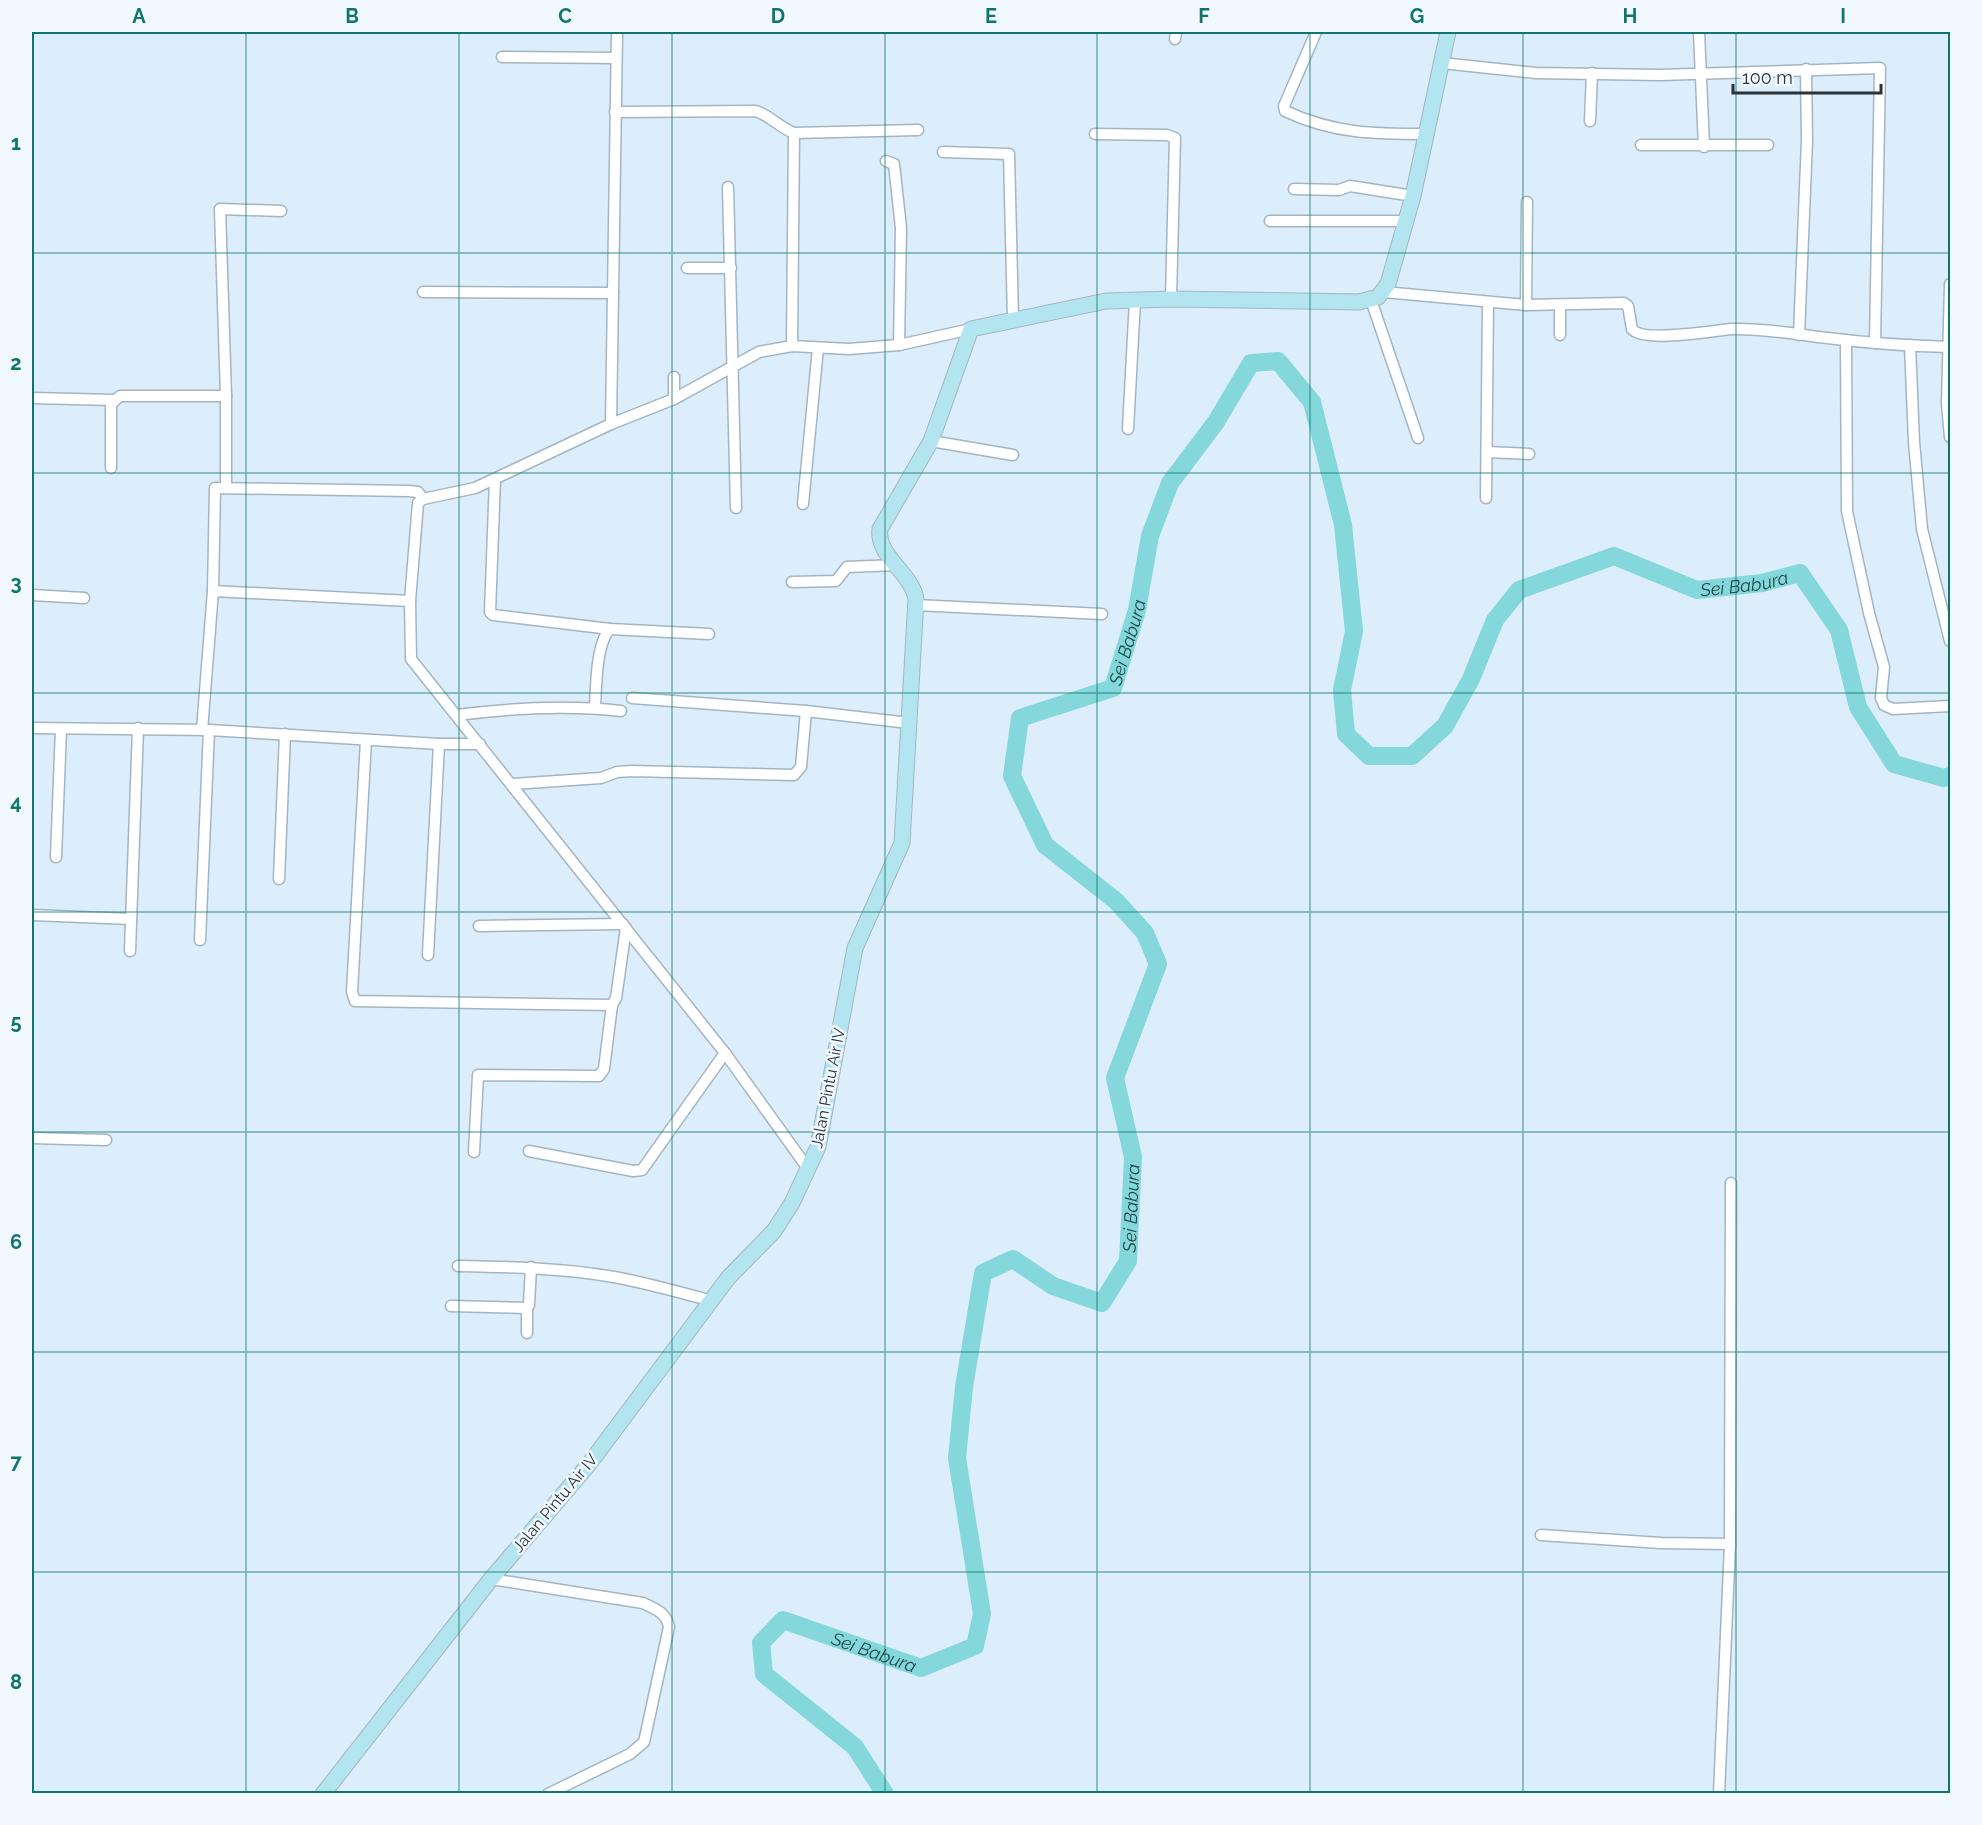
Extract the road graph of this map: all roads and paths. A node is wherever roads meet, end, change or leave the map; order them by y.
1 (617, 32) edge
2 (1316, 32) edge
3 (1448, 32) edge
4 (1699, 32) edge
5 (502, 57) dead end
6 (616, 58) junction
7 (1442, 63) junction
8 (1806, 69) junction
9 (1592, 73) junction
10 (1699, 74) junction
11 (615, 112) junction
12 (1590, 121) dead end
13 (918, 130) dead end
14 (794, 133) junction
15 (1095, 134) dead end
16 (1428, 134) junction
17 (1641, 145) dead end
18 (1768, 145) dead end
19 (1704, 147) junction
20 (944, 152) dead end
21 (886, 161) dead end
22 (728, 187) dead end
23 (1294, 189) dead end
24 (1413, 196) junction
25 (1527, 202) dead end
26 (281, 211) dead end
27 (1270, 221) dead end
28 (1406, 221) junction
29 (687, 268) dead end
30 (731, 268) junction
31 (1950, 284) edge
32 (423, 292) dead end
33 (613, 293) junction
34 (1378, 296) junction
35 (1171, 298) junction
36 (1135, 300) junction
37 (1488, 303) junction
38 (1526, 305) junction
39 (1560, 306) junction
40 (1013, 319) junction
41 (971, 329) junction
42 (1560, 335) dead end
43 (1799, 335) junction
44 (1846, 340) junction
45 (1875, 343) junction
46 (899, 345) junction
47 (1910, 345) junction
48 (792, 346) junction
49 (1949, 347) edge
50 (818, 348) junction
51 (734, 368) junction
52 (674, 377) dead end
53 (226, 396) junction
54 (32, 398) edge
55 (674, 399) junction
56 (115, 400) junction
57 (611, 424) junction
58 (1128, 429) dead end
59 (1950, 437) edge
60 (1418, 438) dead end
61 (931, 441) junction
62 (1487, 452) junction
63 (1528, 454) dead end
64 (1013, 455) dead end
65 (111, 468) dead end
66 (495, 479) junction
67 (226, 488) junction
68 (1486, 498) dead end
69 (423, 499) junction
70 (803, 504) dead end
71 (736, 508) dead end
72 (897, 565) junction
73 (792, 582) dead end
74 (213, 591) junction
75 (32, 595) edge
76 (84, 598) dead end
77 (410, 601) junction
78 (916, 605) junction
79 (1102, 614) dead end
80 (610, 629) junction
81 (709, 634) dead end
82 (1950, 640) edge
83 (632, 698) dead end
84 (1950, 706) edge
85 (595, 708) junction
86 (621, 711) dead end
87 (806, 711) junction
88 (457, 715) junction
89 (909, 723) junction
90 (32, 728) edge
91 (138, 728) junction
92 (61, 729) junction
93 (205, 730) junction
94 (285, 734) junction
95 (366, 740) junction
96 (440, 744) junction
97 (480, 744) junction
98 (513, 784) junction
99 (56, 857) dead end
100 (279, 879) dead end
101 (32, 915) edge
102 (131, 919) junction
103 (479, 926) dead end
104 (625, 926) junction
105 (200, 940) dead end
106 (130, 951) dead end
107 (428, 955) dead end
108 (612, 1005) junction
109 (725, 1053) junction
110 (32, 1138) edge
111 (106, 1140) dead end
112 (529, 1151) dead end
113 (474, 1152) dead end
114 (809, 1170) junction
115 (1731, 1183) dead end
116 (458, 1266) dead end
117 (531, 1267) junction
118 (712, 1301) junction
119 (451, 1306) dead end
120 (527, 1308) junction
121 (527, 1333) dead end
122 (1541, 1536) dead end
123 (1730, 1544) junction
124 (491, 1579) junction
125 (323, 1794) edge
126 (548, 1794) edge
127 (1719, 1794) edge

1 - 6 street
2 - 16 street
3 - 7 main road
4 - 10 street
5 - 6 street
6 - 11 street
7 - 9 street
7 - 16 main road
8 - 10 street
8 - 43 street
8 - 45 street
9 - 10 street
9 - 12 street
10 - 19 street
11 - 14 street
11 - 33 street
13 - 14 street
14 - 48 street
15 - 35 street
16 - 24 main road
17 - 19 street
18 - 19 street
20 - 40 street
21 - 46 street
22 - 30 street
23 - 24 street
24 - 28 main road
25 - 38 street
26 - 53 street
27 - 28 street
28 - 34 main road
29 - 30 street
30 - 51 street
31 - 49 street
32 - 33 street
33 - 57 street
34 - 35 main road
34 - 37 street
34 - 60 street
35 - 36 main road
36 - 40 main road
36 - 58 street
37 - 38 street
37 - 62 street
38 - 39 street
39 - 42 street
39 - 43 street
40 - 41 main road
41 - 46 street
41 - 61 main road, Jalan Pintu Air IV
43 - 44 street
44 - 45 street
44 - 84 street
45 - 47 street
46 - 50 street
47 - 49 street
47 - 82 street
48 - 50 street
48 - 51 street
49 - 59 street
50 - 70 street
51 - 55 street
51 - 71 street
52 - 55 street
53 - 56 street
53 - 67 street
54 - 56 street
55 - 57 street
56 - 65 street
57 - 66 street
61 - 64 street
61 - 72 main road, Jalan Pintu Air IV
62 - 63 street
62 - 68 street
66 - 69 street
66 - 80 street
67 - 69 street
67 - 74 street
69 - 77 street
72 - 73 street
72 - 78 main road, Jalan Pintu Air IV
74 - 77 street
74 - 93 street
75 - 76 street
77 - 88 street
78 - 79 street
78 - 89 main road, Jalan Pintu Air IV
80 - 81 street
80 - 85 street
83 - 87 street
85 - 86 street
85 - 88 street
87 - 89 street
87 - 98 street
88 - 97 street
89 - 114 main road, Jalan Pintu Air IV
90 - 92 street
91 - 92 street
91 - 93 street
91 - 102 street
92 - 99 street
93 - 94 street
93 - 105 street
94 - 95 street
94 - 100 street
95 - 96 street
95 - 108 street
96 - 97 street
96 - 107 street
97 - 98 street
98 - 104 street
101 - 102 street
102 - 106 street
103 - 104 street
104 - 108 street
104 - 109 street
108 - 113 street
109 - 112 street
109 - 114 street
110 - 111 street
114 - 118 main road, Jalan Pintu Air IV
115 - 123 street
116 - 117 street
117 - 118 street
117 - 120 street
118 - 124 main road, Jalan Pintu Air IV
119 - 120 street
120 - 121 street
122 - 123 street
123 - 127 street
124 - 125 main road, Jalan Pintu Air IV
124 - 126 street

